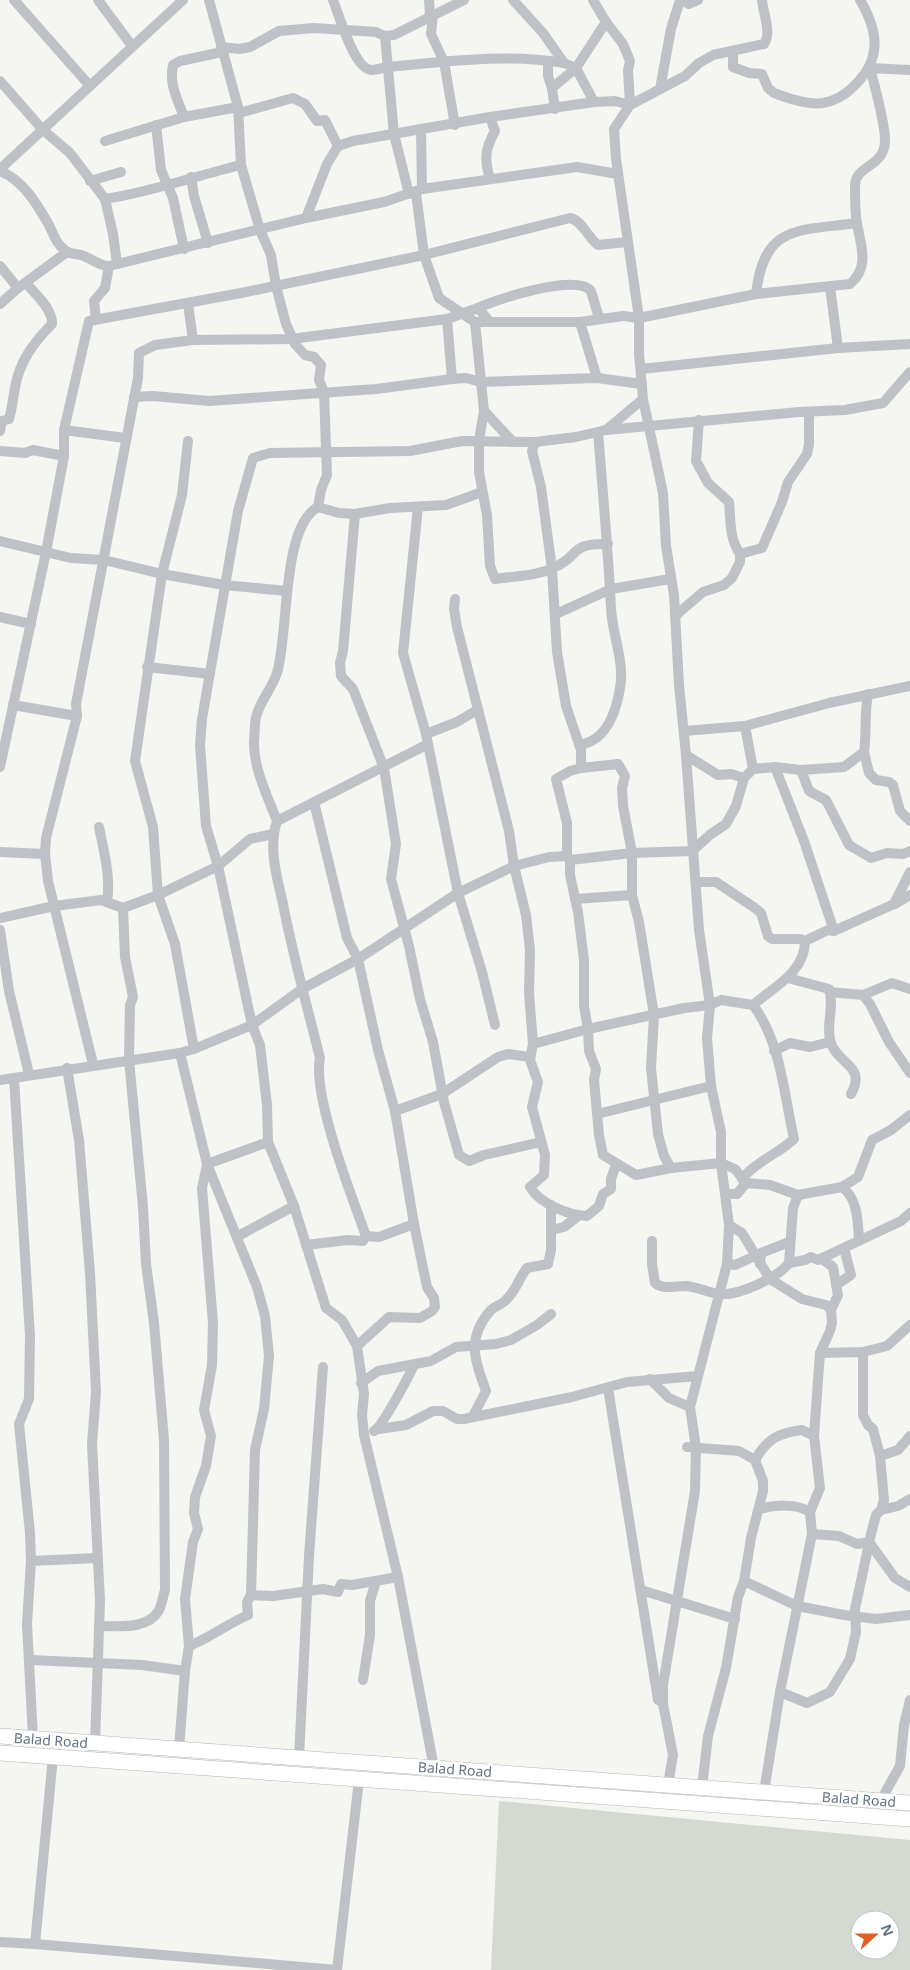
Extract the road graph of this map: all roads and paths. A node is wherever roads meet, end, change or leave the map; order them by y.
1 (14, 0) edge
2 (98, 0) edge
3 (209, 0) edge
4 (333, 0) edge
5 (429, 0) edge
6 (464, 0) edge
7 (513, 0) edge
8 (592, 0) edge
9 (680, 0) edge
10 (698, 0) edge
11 (762, 0) edge
12 (860, 0) edge
13 (177, 2) edge
14 (432, 15) junction
15 (606, 22) junction
16 (346, 30) junction
17 (385, 36) junction
18 (132, 46) junction
19 (221, 50) junction
20 (732, 51) junction
21 (548, 61) junction
22 (444, 62) junction
23 (564, 63) junction
24 (387, 67) junction
25 (576, 68) junction
26 (870, 68) junction
27 (910, 70) edge
28 (0, 81) edge
29 (90, 86) junction
30 (552, 88) junction
31 (660, 89) junction
32 (594, 102) junction
33 (630, 105) junction
34 (555, 109) junction
35 (239, 110) junction
36 (184, 117) junction
37 (490, 117) junction
38 (156, 125) junction
39 (456, 125) junction
40 (42, 129) junction
41 (421, 129) junction
42 (394, 134) junction
43 (105, 141) dead end
44 (338, 146) junction
45 (241, 165) junction
46 (0, 170) edge
47 (121, 172) dead end
48 (618, 174) junction
49 (191, 177) junction
50 (490, 179) junction
51 (90, 181) junction
52 (167, 184) junction
53 (416, 192) junction
54 (105, 199) junction
55 (306, 218) junction
56 (857, 223) junction
57 (260, 230) junction
58 (627, 242) junction
59 (208, 243) junction
60 (184, 249) junction
61 (67, 252) junction
62 (424, 255) junction
63 (113, 265) junction
64 (0, 266) edge
65 (22, 285) junction
66 (276, 286) junction
67 (830, 287) junction
68 (756, 294) junction
69 (0, 304) edge
70 (188, 304) junction
71 (478, 308) junction
72 (463, 314) junction
73 (599, 318) junction
74 (639, 318) junction
75 (96, 319) junction
76 (447, 319) junction
77 (475, 322) junction
78 (490, 322) junction
79 (580, 322) junction
80 (291, 339) junction
81 (193, 340) junction
82 (910, 344) edge
83 (838, 348) junction
84 (641, 369) junction
85 (910, 372) edge
86 (597, 378) junction
87 (452, 379) junction
88 (481, 382) junction
89 (642, 384) junction
90 (324, 392) junction
91 (134, 397) junction
92 (643, 399) junction
93 (484, 411) junction
94 (809, 412) junction
95 (699, 420) junction
96 (650, 426) junction
97 (64, 430) junction
98 (0, 431) edge
99 (602, 431) junction
100 (125, 438) junction
101 (479, 440) junction
102 (188, 441) dead end
103 (513, 442) junction
104 (535, 442) junction
105 (0, 451) edge
106 (326, 452) junction
107 (64, 456) junction
108 (482, 492) junction
109 (318, 506) junction
110 (418, 507) junction
111 (355, 514) junction
112 (0, 541) edge
113 (608, 544) junction
114 (46, 552) junction
115 (740, 554) junction
116 (104, 560) junction
117 (552, 569) junction
118 (162, 574) junction
119 (670, 579) junction
120 (224, 585) junction
121 (611, 589) junction
122 (287, 591) junction
123 (455, 599) dead end
124 (556, 614) junction
125 (675, 616) junction
126 (0, 617) edge
127 (31, 624) junction
128 (147, 667) junction
129 (210, 674) junction
130 (910, 686) edge
131 (868, 694) junction
132 (13, 706) junction
133 (477, 710) junction
134 (77, 716) junction
135 (745, 726) junction
136 (684, 731) junction
137 (427, 739) junction
138 (579, 745) junction
139 (864, 752) junction
140 (686, 755) junction
141 (775, 767) junction
142 (0, 768) edge
143 (384, 768) junction
144 (581, 768) junction
145 (753, 769) junction
146 (801, 770) junction
147 (744, 778) junction
148 (314, 802) junction
149 (277, 821) junction
150 (910, 821) edge
151 (99, 827) dead end
152 (273, 834) junction
153 (692, 851) junction
154 (910, 851) edge
155 (0, 852) edge
156 (632, 853) junction
157 (45, 854) junction
158 (568, 858) junction
159 (218, 866) junction
160 (514, 866) junction
161 (910, 872) edge
162 (696, 882) junction
163 (458, 893) junction
164 (158, 895) junction
165 (910, 895) edge
166 (632, 896) junction
167 (575, 899) junction
168 (107, 902) junction
169 (894, 904) junction
170 (54, 906) junction
171 (122, 908) junction
172 (0, 918) edge
173 (403, 927) junction
174 (0, 930) edge
175 (834, 932) junction
176 (805, 941) junction
177 (358, 959) junction
178 (788, 978) junction
179 (302, 989) junction
180 (910, 989) edge
181 (830, 992) junction
182 (863, 995) junction
183 (710, 1005) junction
184 (752, 1005) junction
185 (654, 1015) junction
186 (252, 1025) junction
187 (495, 1025) dead end
188 (588, 1030) junction
189 (830, 1042) junction
190 (533, 1044) junction
191 (194, 1049) junction
192 (774, 1051) junction
193 (180, 1053) junction
194 (530, 1056) junction
195 (128, 1060) junction
196 (93, 1064) junction
197 (67, 1068) junction
198 (910, 1073) edge
199 (29, 1074) junction
200 (14, 1078) junction
201 (0, 1080) edge
202 (711, 1086) junction
203 (442, 1094) junction
204 (851, 1094) dead end
205 (654, 1098) junction
206 (395, 1111) junction
207 (597, 1114) junction
208 (910, 1115) edge
209 (268, 1142) junction
210 (541, 1142) junction
211 (721, 1162) junction
212 (207, 1164) junction
213 (616, 1165) junction
214 (671, 1168) junction
215 (744, 1181) junction
216 (842, 1188) junction
217 (725, 1194) junction
218 (798, 1196) junction
219 (551, 1205) junction
220 (294, 1206) junction
221 (910, 1213) edge
222 (578, 1216) junction
223 (414, 1224) junction
224 (729, 1225) junction
225 (551, 1230) junction
226 (238, 1236) junction
227 (366, 1236) junction
228 (652, 1241) dead end
229 (859, 1241) junction
230 (789, 1242) junction
231 (306, 1245) junction
232 (844, 1248) junction
233 (822, 1259) junction
234 (757, 1260) junction
235 (789, 1263) junction
236 (727, 1264) junction
237 (770, 1280) junction
238 (836, 1286) junction
239 (719, 1294) junction
240 (831, 1310) junction
241 (551, 1314) dead end
242 (910, 1325) edge
243 (356, 1346) junction
244 (474, 1346) junction
245 (863, 1352) junction
246 (820, 1353) junction
247 (414, 1364) junction
248 (323, 1367) dead end
249 (698, 1376) junction
250 (650, 1379) junction
251 (361, 1382) junction
252 (608, 1388) junction
253 (690, 1407) junction
254 (473, 1416) junction
255 (378, 1429) junction
256 (364, 1435) junction
257 (814, 1436) junction
258 (910, 1436) edge
259 (692, 1448) junction
260 (880, 1456) junction
261 (755, 1460) junction
262 (910, 1499) edge
263 (759, 1509) junction
264 (881, 1510) junction
265 (810, 1512) junction
266 (812, 1534) junction
267 (869, 1542) junction
268 (97, 1558) junction
269 (31, 1561) junction
270 (398, 1576) junction
271 (376, 1581) junction
272 (744, 1581) junction
273 (910, 1587) edge
274 (308, 1590) junction
275 (641, 1590) junction
276 (251, 1595) junction
277 (676, 1599) junction
278 (797, 1606) junction
279 (910, 1615) edge
280 (855, 1617) junction
281 (735, 1619) junction
282 (100, 1626) junction
283 (189, 1646) junction
284 (30, 1660) junction
285 (99, 1664) junction
286 (185, 1672) junction
287 (363, 1680) dead end
288 (780, 1692) junction
289 (910, 1700) edge
290 (666, 1725) junction
291 (0, 1736) edge
292 (33, 1738) junction
293 (96, 1743) junction
294 (179, 1749) junction
295 (0, 1753) edge
296 (53, 1757) junction
297 (299, 1758) junction
298 (434, 1768) junction
299 (358, 1780) junction
300 (668, 1785) junction
301 (702, 1787) junction
302 (764, 1792) junction
303 (881, 1800) junction
304 (910, 1802) edge
305 (910, 1819) edge
306 (0, 1942) edge
307 (35, 1944) junction
308 (338, 1970) edge

1 - 29 street
2 - 18 street
3 - 19 street
4 - 16 street
5 - 14 street
6 - 14 street
7 - 23 street
8 - 15 street
9 - 10 street
9 - 31 street
11 - 20 street
12 - 26 street
13 - 18 street
14 - 17 street
14 - 22 street
15 - 25 street
15 - 33 street
16 - 17 street
16 - 19 street
16 - 24 street
17 - 24 street
18 - 29 street
19 - 35 street
19 - 36 street
20 - 26 street
20 - 31 street
21 - 22 street
21 - 23 street
21 - 30 street
22 - 24 street
22 - 39 street
23 - 25 street
24 - 42 street
25 - 30 street
25 - 32 street
26 - 27 street
26 - 56 street
28 - 40 street
29 - 40 street
30 - 34 street
31 - 33 street
32 - 33 street
32 - 34 street
33 - 48 street
34 - 37 street
35 - 36 street
35 - 44 street
35 - 45 street
36 - 38 street
37 - 39 street
37 - 50 street
38 - 43 street
38 - 52 street
39 - 41 street
40 - 46 street
40 - 51 street
41 - 42 street
41 - 53 street
42 - 44 street
42 - 53 street
44 - 55 street
45 - 49 street
45 - 57 street
46 - 61 street
47 - 51 street
48 - 50 street
48 - 58 street
49 - 52 street
49 - 59 street
50 - 53 street
51 - 54 street
52 - 54 street
52 - 60 street
53 - 55 street
53 - 62 street
54 - 63 street
55 - 57 street
56 - 67 street
56 - 68 street
57 - 59 street
57 - 66 street
58 - 62 street
58 - 74 street
59 - 60 street
60 - 63 street
61 - 63 street
61 - 65 street
62 - 66 street
62 - 72 street
63 - 75 street
64 - 65 street
65 - 69 street
65 - 98 street
66 - 70 street
66 - 80 street
67 - 68 street
67 - 83 street
68 - 74 street
70 - 75 street
70 - 81 street
71 - 72 street
71 - 73 street
71 - 78 street
72 - 76 street
72 - 77 street
73 - 74 street
73 - 79 street
74 - 84 street
75 - 97 street
76 - 80 street
76 - 87 street
77 - 78 street
77 - 88 street
78 - 79 street
79 - 86 street
80 - 81 street
80 - 90 street
81 - 91 street
82 - 83 street
83 - 84 street
84 - 89 street
85 - 94 street
86 - 88 street
86 - 89 street
87 - 88 street
87 - 90 street
88 - 93 street
89 - 92 street
90 - 91 street
90 - 106 street
91 - 100 street
92 - 96 street
92 - 99 street
93 - 101 street
93 - 103 street
94 - 95 street
94 - 115 street
95 - 96 street
95 - 115 street
96 - 99 street
96 - 119 street
97 - 100 street
97 - 107 street
99 - 104 street
99 - 113 street
100 - 116 street
101 - 103 street
101 - 106 street
101 - 108 street
102 - 118 street
103 - 104 street
104 - 117 street
105 - 107 street
106 - 109 street
106 - 120 street
107 - 114 street
108 - 110 street
108 - 117 street
109 - 111 street
109 - 122 street
110 - 111 street
110 - 137 street
111 - 143 street
112 - 114 street
113 - 117 street
113 - 121 street
114 - 116 street
114 - 127 street
115 - 125 street
116 - 118 street
116 - 134 street
117 - 124 street
118 - 120 street
118 - 128 street
119 - 121 street
119 - 125 street
120 - 122 street
120 - 129 street
121 - 124 street
121 - 138 street
122 - 149 street
123 - 133 street
124 - 138 street
125 - 136 street
126 - 127 street
127 - 132 street
128 - 129 street
128 - 164 street
129 - 159 street
130 - 131 street
131 - 135 street
131 - 139 street
132 - 134 street
132 - 142 street
133 - 137 street
133 - 160 street
134 - 157 street
135 - 136 street
135 - 145 street
136 - 140 street
137 - 143 street
137 - 163 street
138 - 144 street
139 - 146 street
139 - 150 street
140 - 147 street
140 - 153 street
141 - 145 street
141 - 146 street
141 - 175 street
143 - 148 street
143 - 173 street
144 - 156 street
144 - 158 street
145 - 147 street
146 - 154 street
147 - 153 street
148 - 149 street
148 - 177 street
149 - 152 street
151 - 168 street
152 - 159 street
152 - 179 street
153 - 156 street
153 - 162 street
155 - 157 street
156 - 158 street
156 - 166 street
157 - 170 street
158 - 160 street
158 - 167 street
159 - 164 street
159 - 186 street
160 - 163 street
160 - 190 street
161 - 169 street
162 - 176 street
162 - 183 street
163 - 173 street
163 - 187 street
164 - 171 street
164 - 191 street
165 - 169 street
166 - 167 street
166 - 185 street
167 - 188 street
168 - 170 street
168 - 171 street
169 - 175 street
170 - 172 street
170 - 196 street
171 - 195 street
173 - 177 street
173 - 203 street
174 - 199 street
175 - 176 street
176 - 178 street
177 - 179 street
177 - 206 street
178 - 181 street
178 - 184 street
179 - 186 street
179 - 227 street
180 - 182 street
181 - 182 street
181 - 189 street
182 - 198 street
183 - 184 street
183 - 185 street
183 - 202 street
184 - 192 street
185 - 188 street
185 - 205 street
186 - 191 street
186 - 209 street
188 - 190 street
188 - 207 street
189 - 192 street
189 - 204 street
190 - 194 street
191 - 193 street
192 - 215 street
193 - 195 street
193 - 212 street
194 - 203 street
194 - 210 street
195 - 196 street
195 - 282 street
196 - 197 street
197 - 199 street
197 - 268 street
199 - 200 street
200 - 201 street
200 - 269 street
202 - 205 street
202 - 211 street
203 - 206 street
203 - 210 street
205 - 207 street
205 - 214 street
206 - 223 street
207 - 213 street
208 - 216 street
209 - 212 street
209 - 220 street
210 - 219 street
211 - 214 street
211 - 215 street
211 - 217 street
212 - 226 street
212 - 283 street
213 - 214 street
213 - 222 street
215 - 217 street
215 - 218 street
216 - 218 street
216 - 229 street
217 - 224 street
218 - 230 street
219 - 222 street
219 - 225 street
220 - 226 street
220 - 231 street
221 - 229 street
222 - 225 street
223 - 227 street
223 - 243 street
224 - 234 street
224 - 236 street
225 - 244 street
226 - 276 street
227 - 231 street
228 - 239 street
229 - 232 street
230 - 234 street
230 - 235 street
231 - 243 street
232 - 233 street
232 - 238 street
233 - 235 street
233 - 238 street
234 - 236 street
234 - 237 street
235 - 237 street
236 - 239 street
237 - 239 street
237 - 240 street
238 - 240 street
239 - 249 street
240 - 246 street
241 - 244 street
242 - 245 street
243 - 251 street
244 - 247 street
244 - 254 street
245 - 246 street
245 - 260 street
246 - 257 street
247 - 251 street
247 - 255 street
248 - 274 street
249 - 250 street
249 - 253 street
250 - 252 street
250 - 253 street
251 - 256 street
252 - 254 street
252 - 275 street
253 - 259 street
254 - 255 street
255 - 256 street
256 - 270 street
257 - 261 street
257 - 265 street
258 - 260 street
259 - 261 street
259 - 277 street
260 - 264 street
261 - 263 street
262 - 264 street
263 - 265 street
263 - 272 street
264 - 267 street
265 - 266 street
266 - 267 street
266 - 278 street
267 - 273 street
267 - 280 street
268 - 269 street
268 - 282 street
269 - 284 street
270 - 271 street
270 - 298 street
271 - 274 street
271 - 287 street
272 - 278 street
272 - 281 street
274 - 276 street
274 - 297 street
275 - 277 street
275 - 290 street
276 - 283 street
277 - 281 street
277 - 290 street
278 - 280 street
278 - 288 street
279 - 280 street
280 - 288 street
281 - 301 street
282 - 285 street
283 - 286 street
284 - 285 street
284 - 292 street
285 - 286 street
285 - 293 street
286 - 294 street
288 - 302 street
289 - 303 street
290 - 300 street
291 - 292 highway, Balad Road
292 - 293 highway, Balad Road
293 - 294 highway, Balad Road
294 - 297 highway, Balad Road
295 - 296 highway, Balad Road
296 - 299 highway, Balad Road
296 - 307 street
297 - 298 highway, Balad Road
298 - 300 highway, Balad Road
299 - 305 highway, Balad Road
299 - 308 street
300 - 301 highway, Balad Road
301 - 302 highway, Balad Road
302 - 303 highway, Balad Road
303 - 304 highway, Balad Road
306 - 307 street
307 - 308 street

